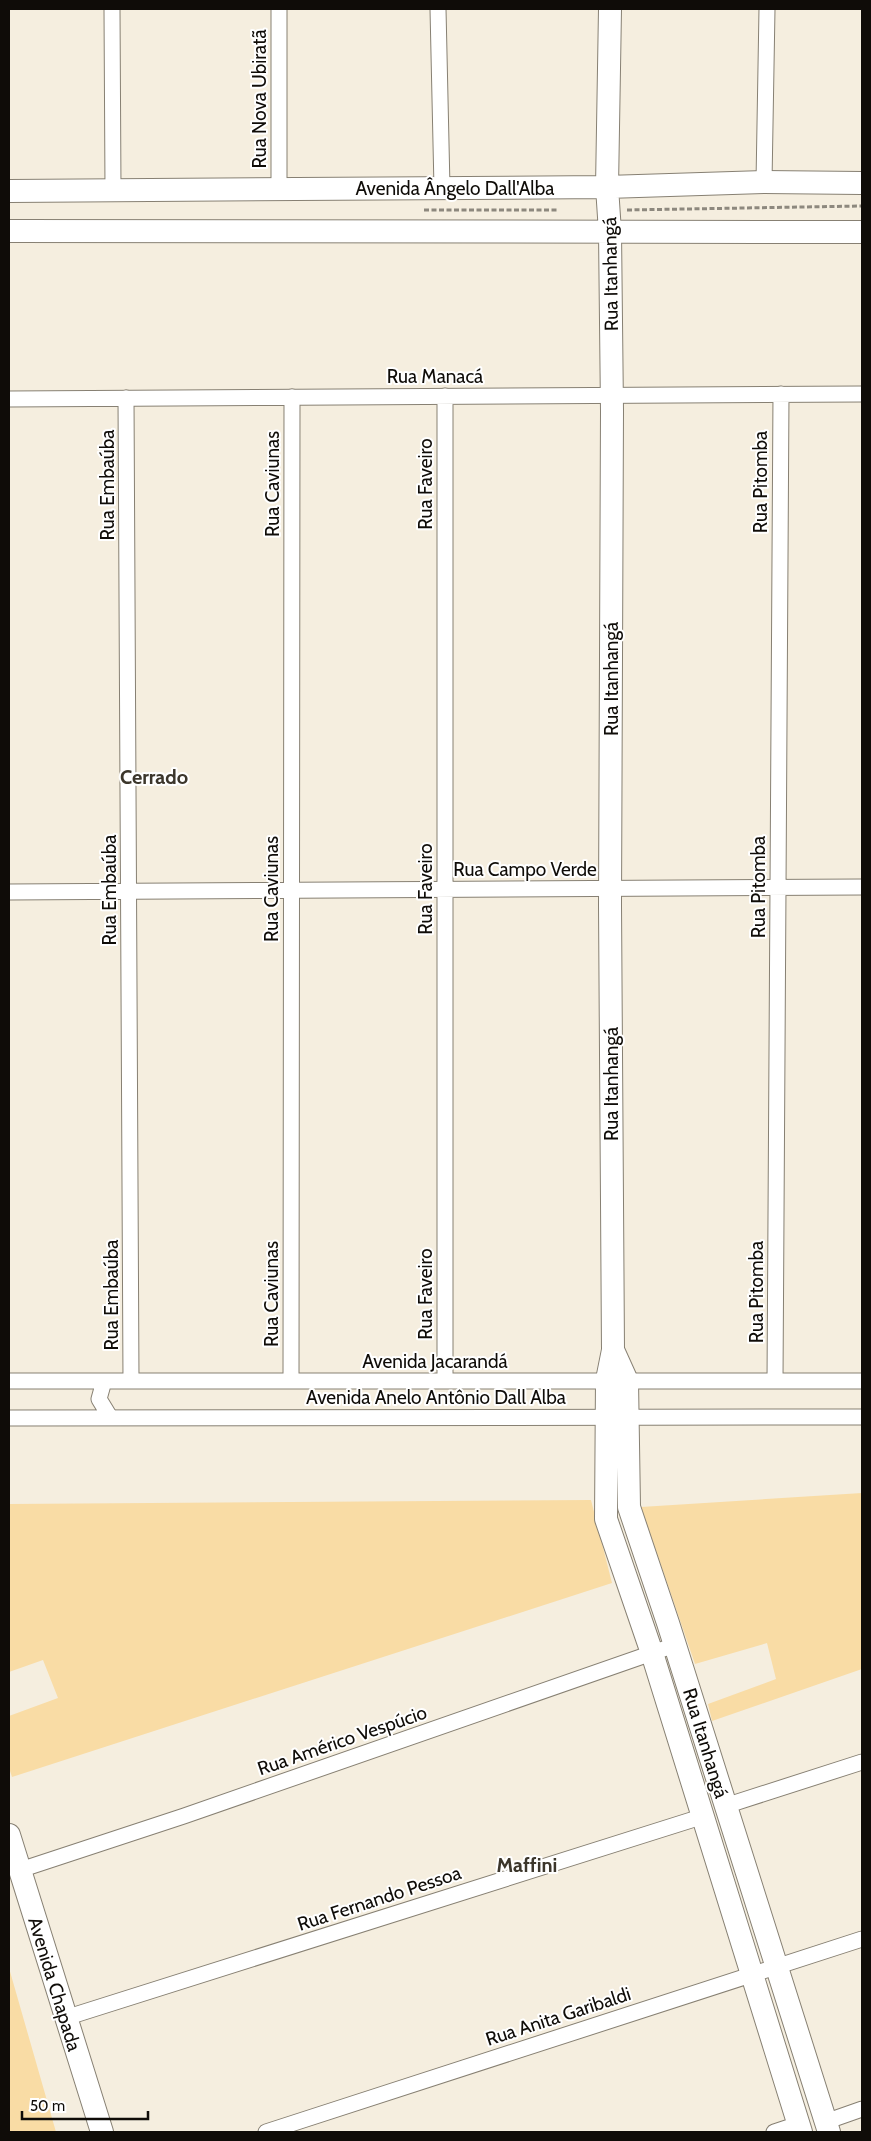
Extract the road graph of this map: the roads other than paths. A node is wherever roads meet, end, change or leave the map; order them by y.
1 (112, 9) edge
2 (278, 9) edge
3 (438, 9) edge
4 (610, 9) edge
5 (767, 9) edge
6 (764, 182) junction
7 (862, 183) edge
8 (608, 187) junction
9 (442, 188) junction
10 (279, 189) junction
11 (113, 190) junction
12 (9, 191) edge
13 (9, 231) edge
14 (610, 232) junction
15 (862, 232) edge
16 (781, 394) junction
17 (862, 394) edge
18 (612, 395) junction
19 (445, 396) junction
20 (292, 397) junction
21 (9, 398) edge
22 (126, 398) junction
23 (862, 886) edge
24 (778, 887) junction
25 (610, 888) junction
26 (446, 889) junction
27 (291, 890) junction
28 (129, 891) junction
29 (9, 892) edge
30 (862, 1380) edge
31 (9, 1381) edge
32 (104, 1381) junction
33 (131, 1381) junction
34 (291, 1381) junction
35 (445, 1381) junction
36 (617, 1381) junction
37 (776, 1381) junction
38 (862, 1416) edge
39 (110, 1417) junction
40 (617, 1417) junction
41 (9, 1418) edge
42 (675, 1645) junction
43 (652, 1653) junction
44 (862, 1762) edge
45 (725, 1806) junction
46 (704, 1816) junction
47 (9, 1835) edge
48 (20, 1870) junction
49 (862, 1938) edge
50 (778, 1966) junction
51 (753, 1974) junction
52 (65, 2018) junction
53 (862, 2109) edge
54 (827, 2127) edge
55 (800, 2128) edge
56 (102, 2132) edge
57 (266, 2132) edge
58 (774, 2132) edge

1 - 11 street
2 - 10 street, Rua Nova Ubiratã
3 - 9 street
4 - 8 street, Rua Itanhangá
5 - 6 street
6 - 7 street, Avenida Ângelo Dall'Alba
6 - 8 street, Avenida Ângelo Dall'Alba
8 - 9 street, Avenida Ângelo Dall'Alba
8 - 14 street, Rua Itanhangá
9 - 10 street, Avenida Ângelo Dall'Alba
10 - 11 street, Avenida Ângelo Dall'Alba
11 - 12 street, Avenida Ângelo Dall'Alba
13 - 14 street
14 - 15 street
14 - 18 street, Rua Itanhangá
16 - 17 street, Rua Manacá
16 - 18 street, Rua Manacá
16 - 24 street, Rua Pitomba
18 - 19 street, Rua Manacá
18 - 25 street, Rua Itanhangá
19 - 20 street, Rua Manacá
19 - 26 street, Rua Faveiro
20 - 22 street, Rua Manacá
20 - 27 street, Rua Caviunas
21 - 22 street, Rua Manacá
22 - 28 street, Rua Embaúba
23 - 24 street, Rua Campo Verde
24 - 25 street, Rua Campo Verde
24 - 37 street, Rua Pitomba
25 - 26 street, Rua Campo Verde
25 - 36 street, Rua Itanhangá
26 - 27 street, Rua Campo Verde
26 - 35 street, Rua Faveiro
27 - 28 street, Rua Campo Verde
27 - 34 street, Rua Caviunas
28 - 29 street, Rua Campo Verde
28 - 33 street, Rua Embaúba
30 - 37 street, Avenida Jacarandá
31 - 32 street, Avenida Jacarandá
32 - 33 street, Avenida Jacarandá
32 - 39 street
33 - 34 street, Avenida Jacarandá
34 - 35 street, Avenida Jacarandá
35 - 36 street, Avenida Jacarandá
36 - 37 street, Avenida Jacarandá
36 - 40 street, Rua Itanhangá
38 - 40 street, Avenida Anelo Antônio Dall Alba
39 - 40 street, Avenida Anelo Antônio Dall Alba
39 - 41 street, Avenida Anelo Antônio Dall Alba
40 - 42 street, Rua Itanhangá
40 - 43 street, Rua Itanhangá
42 - 43 street, Rua Américo Vespúcio
42 - 45 street, Rua Itanhangá
43 - 46 street, Rua Itanhangá
43 - 48 street, Rua Américo Vespúcio
44 - 45 street
45 - 50 street, Rua Itanhangá
46 - 51 street, Rua Itanhangá
46 - 52 street, Rua Fernando Pessoa
47 - 48 street, Avenida Chapada
48 - 52 street, Avenida Chapada
49 - 50 street, Rua Anita Garibaldi
50 - 51 street, Rua Anita Garibaldi
50 - 54 street, Rua Itanhangá
51 - 55 street, Rua Itanhangá
51 - 57 street, Rua Anita Garibaldi
52 - 56 street, Avenida Chapada
53 - 54 street
55 - 58 street

